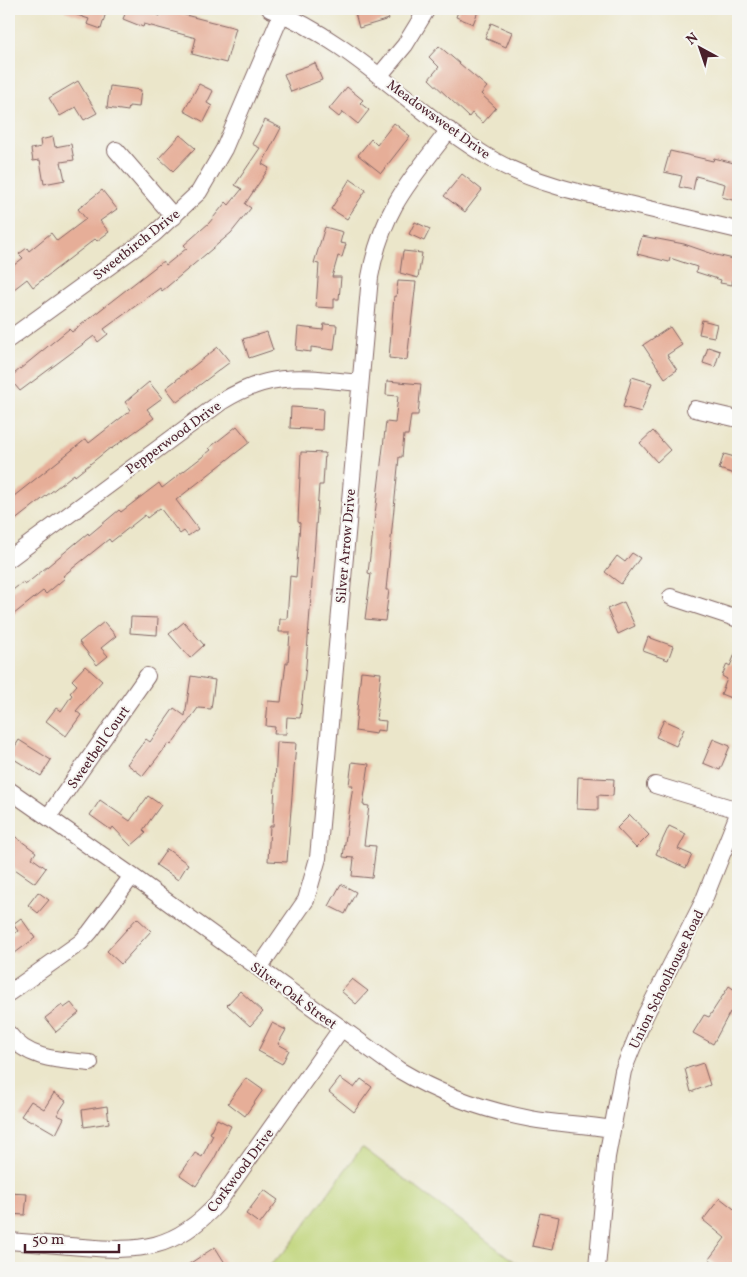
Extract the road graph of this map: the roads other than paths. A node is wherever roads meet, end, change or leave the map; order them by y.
1 (427, 9) edge
2 (276, 11) edge
3 (380, 75) junction
4 (450, 130) junction
5 (116, 150) dead end
6 (174, 217) junction
7 (738, 230) edge
8 (10, 336) edge
9 (360, 382) junction
10 (695, 409) dead end
11 (738, 419) edge
12 (9, 558) edge
13 (671, 597) dead end
14 (738, 619) edge
15 (147, 676) dead end
16 (655, 785) dead end
17 (9, 790) edge
18 (738, 812) edge
19 (48, 817) junction
20 (132, 876) junction
21 (259, 968) junction
22 (9, 993) edge
23 (341, 1028) junction
24 (9, 1034) edge
25 (90, 1063) dead end
26 (611, 1129) junction
27 (9, 1241) edge
28 (597, 1268) edge

1 - 3 street
2 - 3 street, Meadowsweet Drive
2 - 6 street, Sweetbirch Drive
3 - 4 street, Meadowsweet Drive
4 - 7 street, Meadowsweet Drive
4 - 9 street, Silver Arrow Drive
5 - 6 street
6 - 8 street, Sweetbirch Drive
9 - 12 street, Pepperwood Drive
9 - 21 street, Silver Arrow Drive
10 - 11 street
13 - 14 street
15 - 19 street, Sweetbell Court
16 - 18 street
17 - 19 street, Silver Oak Street
18 - 26 street, Union Schoolhouse Road
19 - 20 street, Silver Oak Street
20 - 21 street, Silver Oak Street
20 - 22 street
21 - 23 street, Silver Oak Street
23 - 26 street, Silver Oak Street
23 - 27 street, Corkwood Drive
24 - 25 street
26 - 28 street, Union Schoolhouse Road

